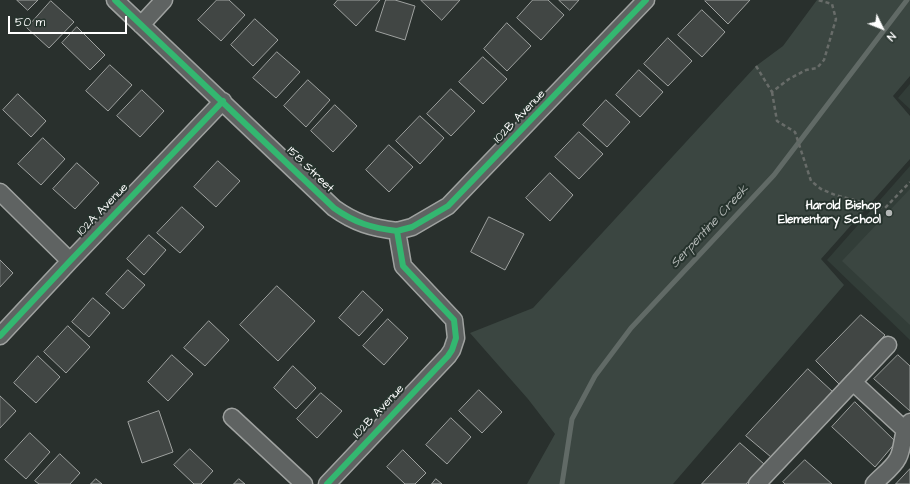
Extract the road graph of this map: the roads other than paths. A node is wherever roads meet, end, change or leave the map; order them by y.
1 (115, 0) edge
2 (164, 0) edge
3 (646, 0) edge
4 (141, 25) junction
5 (222, 101) junction
6 (0, 192) edge
7 (396, 231) junction
8 (70, 260) junction
9 (0, 336) edge
10 (888, 345) dead end
11 (853, 382) junction
12 (232, 417) dead end
13 (907, 426) edge
14 (330, 483) edge
15 (304, 484) edge
16 (758, 484) edge
17 (874, 484) edge

1 - 4 street, 158 Street
2 - 4 street
3 - 7 street, 102B Avenue
4 - 5 street, 158 Street
5 - 7 street, 158 Street
5 - 8 street, 102A Avenue
6 - 8 street
7 - 14 street, 102B Avenue
8 - 9 street, 102A Avenue
10 - 11 street
11 - 13 street
11 - 16 street
12 - 15 street
13 - 17 street

